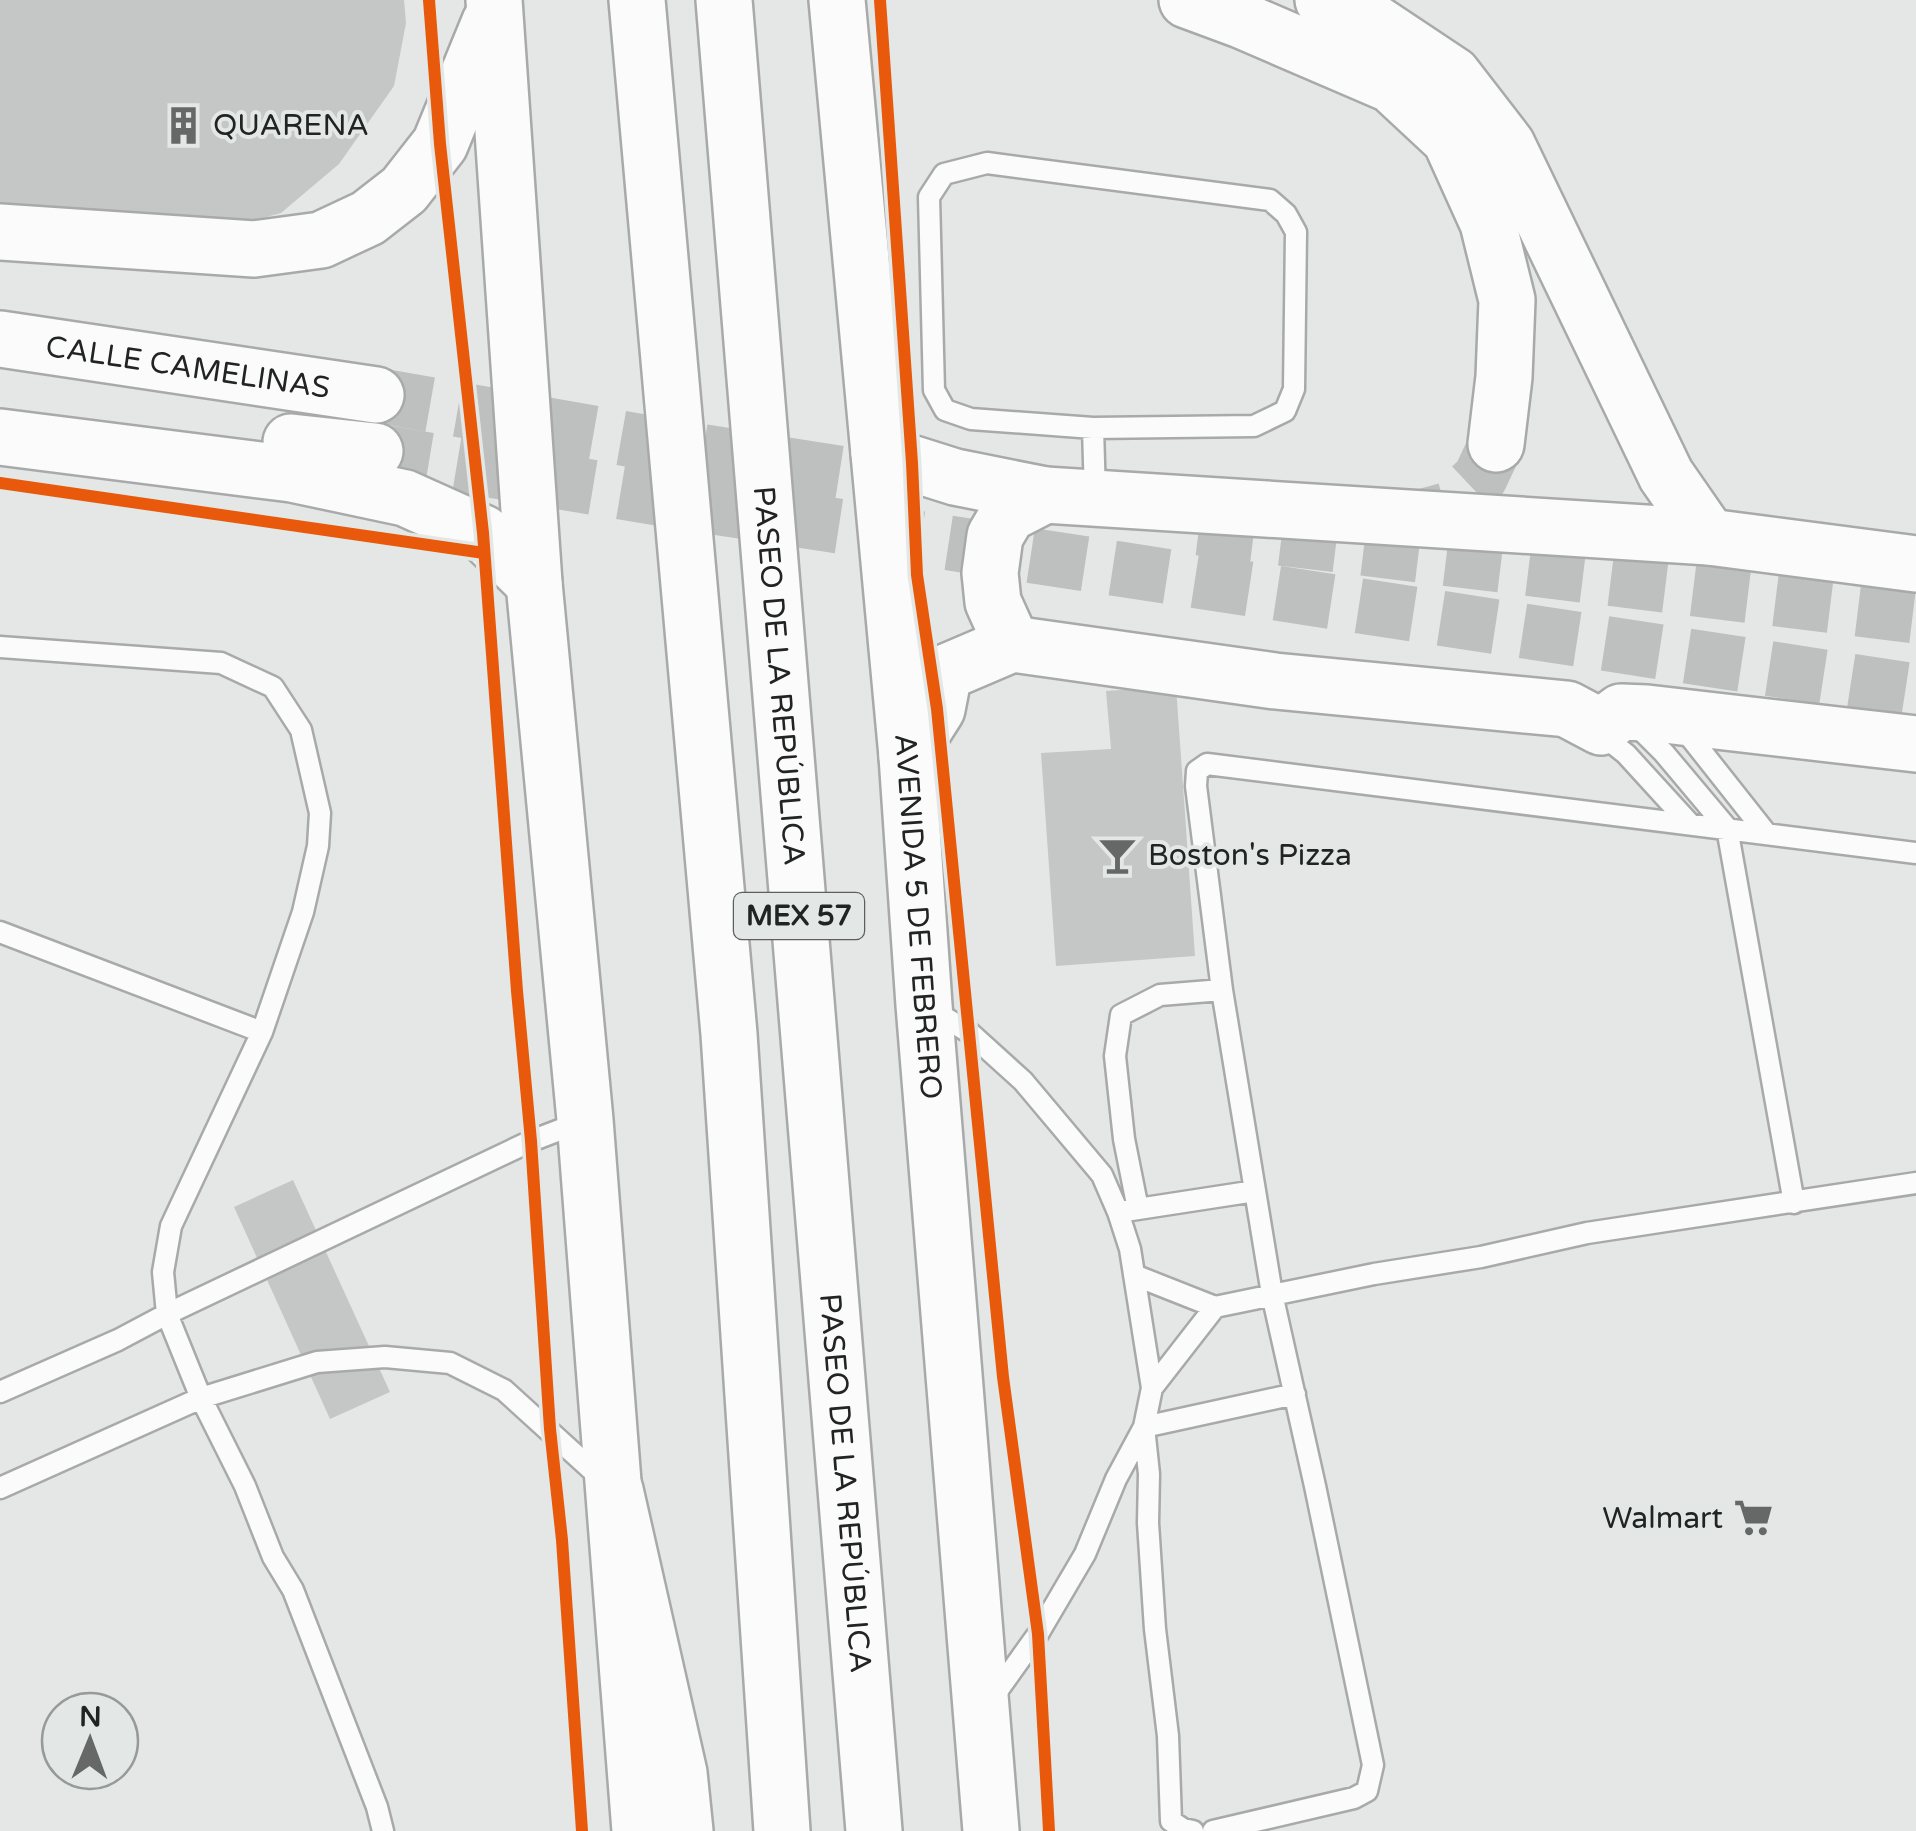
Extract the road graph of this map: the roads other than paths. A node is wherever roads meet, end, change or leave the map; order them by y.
1 (637, 0) edge
2 (724, 0) edge
3 (1186, 0) edge
4 (1323, 0) edge
5 (495, 5) edge
6 (843, 5) edge
7 (0, 232) edge
8 (0, 340) edge
9 (376, 395) tunnel mouth
10 (0, 410) edge
11 (1092, 428) junction
12 (0, 436) edge
13 (1496, 444) tunnel mouth
14 (375, 451) tunnel mouth
15 (879, 453) junction
16 (1070, 496) junction
17 (1710, 538) junction
18 (1916, 564) edge
19 (534, 584) junction
20 (1012, 644) junction
21 (0, 647) edge
22 (1568, 709) junction
23 (1647, 713) junction
24 (1916, 744) edge
25 (907, 756) junction
26 (1689, 824) junction
27 (1727, 828) junction
28 (1766, 833) junction
29 (1916, 852) edge
30 (0, 932) edge
31 (1222, 990) junction
32 (924, 1005) junction
33 (262, 1032) junction
34 (585, 1120) junction
35 (1916, 1182) edge
36 (1255, 1190) junction
37 (1794, 1203) junction
38 (1128, 1210) junction
39 (1134, 1274) junction
40 (1272, 1294) junction
41 (1215, 1308) junction
42 (167, 1314) junction
43 (1152, 1388) junction
44 (0, 1392) edge
45 (1295, 1394) junction
46 (201, 1398) junction
47 (1144, 1427) junction
48 (0, 1488) edge
49 (615, 1490) junction
50 (982, 1711) junction
51 (383, 1831) edge
52 (640, 1831) edge
53 (685, 1831) edge
54 (782, 1831) edge
55 (874, 1831) edge
56 (991, 1831) edge
57 (1193, 1831) edge
58 (1213, 1831) edge

1 - 54 main road, MEX 57
2 - 55 main road, PASEO DE LA REPÚBLICA / MEX 57
3 - 13 main road
4 - 17 main road
5 - 7 main road
5 - 19 main road
6 - 15 main road, AVENIDA 5 DE FEBRERO
8 - 9 main road, CALLE CAMELINAS
10 - 14 main road, CALLE CAMELINAS
11 - 11 lane
11 - 16 lane
12 - 19 main road
15 - 16 main road
15 - 25 main road, AVENIDA 5 DE FEBRERO
16 - 17 main road
16 - 20 main road
17 - 18 main road
19 - 34 main road
20 - 22 main road
20 - 25 main road
21 - 33 lane
22 - 23 main road
22 - 26 lane
23 - 24 main road
23 - 27 lane
23 - 28 lane
25 - 32 main road, AVENIDA 5 DE FEBRERO
26 - 27 lane
26 - 31 lane
27 - 28 lane
27 - 37 lane
28 - 29 lane
30 - 33 lane
31 - 36 lane
31 - 38 lane
32 - 38 lane
32 - 50 main road, AVENIDA 5 DE FEBRERO
33 - 42 lane
34 - 42 lane
34 - 49 main road
35 - 37 lane
36 - 38 lane
36 - 40 lane
37 - 40 lane
38 - 39 lane
39 - 41 lane
39 - 43 lane
40 - 41 lane
40 - 45 lane
41 - 43 lane
42 - 44 lane
42 - 46 lane
43 - 47 lane
45 - 47 lane
45 - 58 lane
46 - 48 lane
46 - 49 lane
46 - 51 lane
47 - 50 lane
47 - 57 lane
49 - 52 main road
49 - 53 main road
50 - 56 main road, AVENIDA 5 DE FEBRERO

